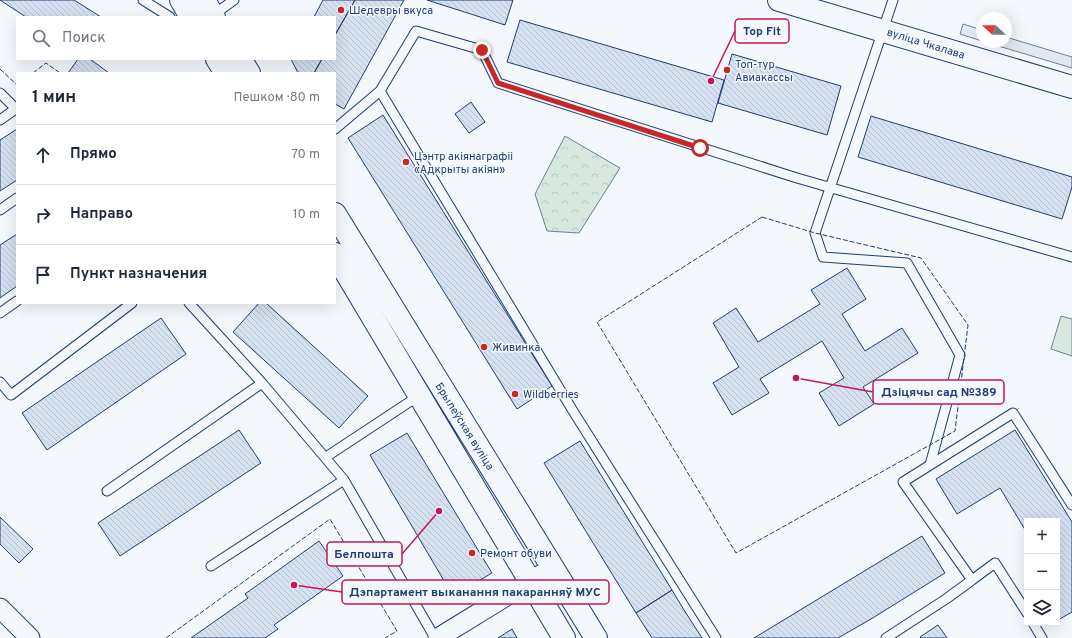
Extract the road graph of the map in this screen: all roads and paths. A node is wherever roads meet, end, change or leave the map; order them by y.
1 (143, 0) edge
2 (181, 0) edge
3 (234, 0) edge
4 (779, 0) edge
5 (893, 0) edge
6 (210, 11) edge
7 (168, 16) edge
8 (190, 16) edge
9 (882, 31) junction
10 (218, 60) edge
11 (241, 60) edge
12 (225, 72) edge
13 (248, 72) edge
14 (1072, 87) edge
15 (380, 91) junction
16 (0, 93) edge
17 (16, 109) edge
18 (0, 120) edge
19 (336, 128) edge
20 (830, 188) junction
21 (16, 199) edge
22 (0, 210) edge
23 (336, 216) edge
24 (336, 256) edge
25 (1072, 257) edge
26 (16, 302) edge
27 (131, 304) edge
28 (190, 304) edge
29 (0, 313) edge
30 (0, 382) edge
31 (262, 383) junction
32 (420, 395) junction
33 (326, 457) junction
34 (930, 465) junction
35 (344, 480) junction
36 (107, 491) dead end
37 (1072, 506) edge
38 (211, 566) dead end
39 (552, 568) junction
40 (972, 580) junction
41 (530, 581) junction
42 (0, 608) edge
43 (1024, 609) edge
44 (1035, 626) edge
45 (30, 638) edge
46 (435, 638) edge
47 (438, 638) edge
48 (564, 638) edge
49 (596, 638) edge
50 (716, 638) edge
51 (886, 638) edge
52 (1042, 638) edge

1 - 7 lane
2 - 8 main road
3 - 6 lane
4 - 9 main road, вуліца Чкалава
5 - 9 lane
9 - 14 main road, вуліца Чкалава
9 - 20 lane
10 - 12 main road
11 - 13 main road
15 - 19 lane
15 - 20 lane
15 - 50 lane
16 - 17 lane
17 - 18 lane
20 - 25 lane
20 - 34 lane
21 - 22 lane
23 - 39 main road, Брылеўская вуліца
24 - 32 main road, Брылеўская вуліца
26 - 29 lane
27 - 30 lane
28 - 31 lane
31 - 33 lane
31 - 36 lane
32 - 33 lane
32 - 41 main road, Брылеўская вуліца
33 - 35 lane
34 - 37 lane
34 - 40 lane
35 - 38 lane
35 - 46 lane
39 - 41 street
39 - 49 main road, Брылеўская вуліца
40 - 43 lane
40 - 51 lane
41 - 47 street
41 - 48 main road, Брылеўская вуліца
42 - 45 street
44 - 52 lane

